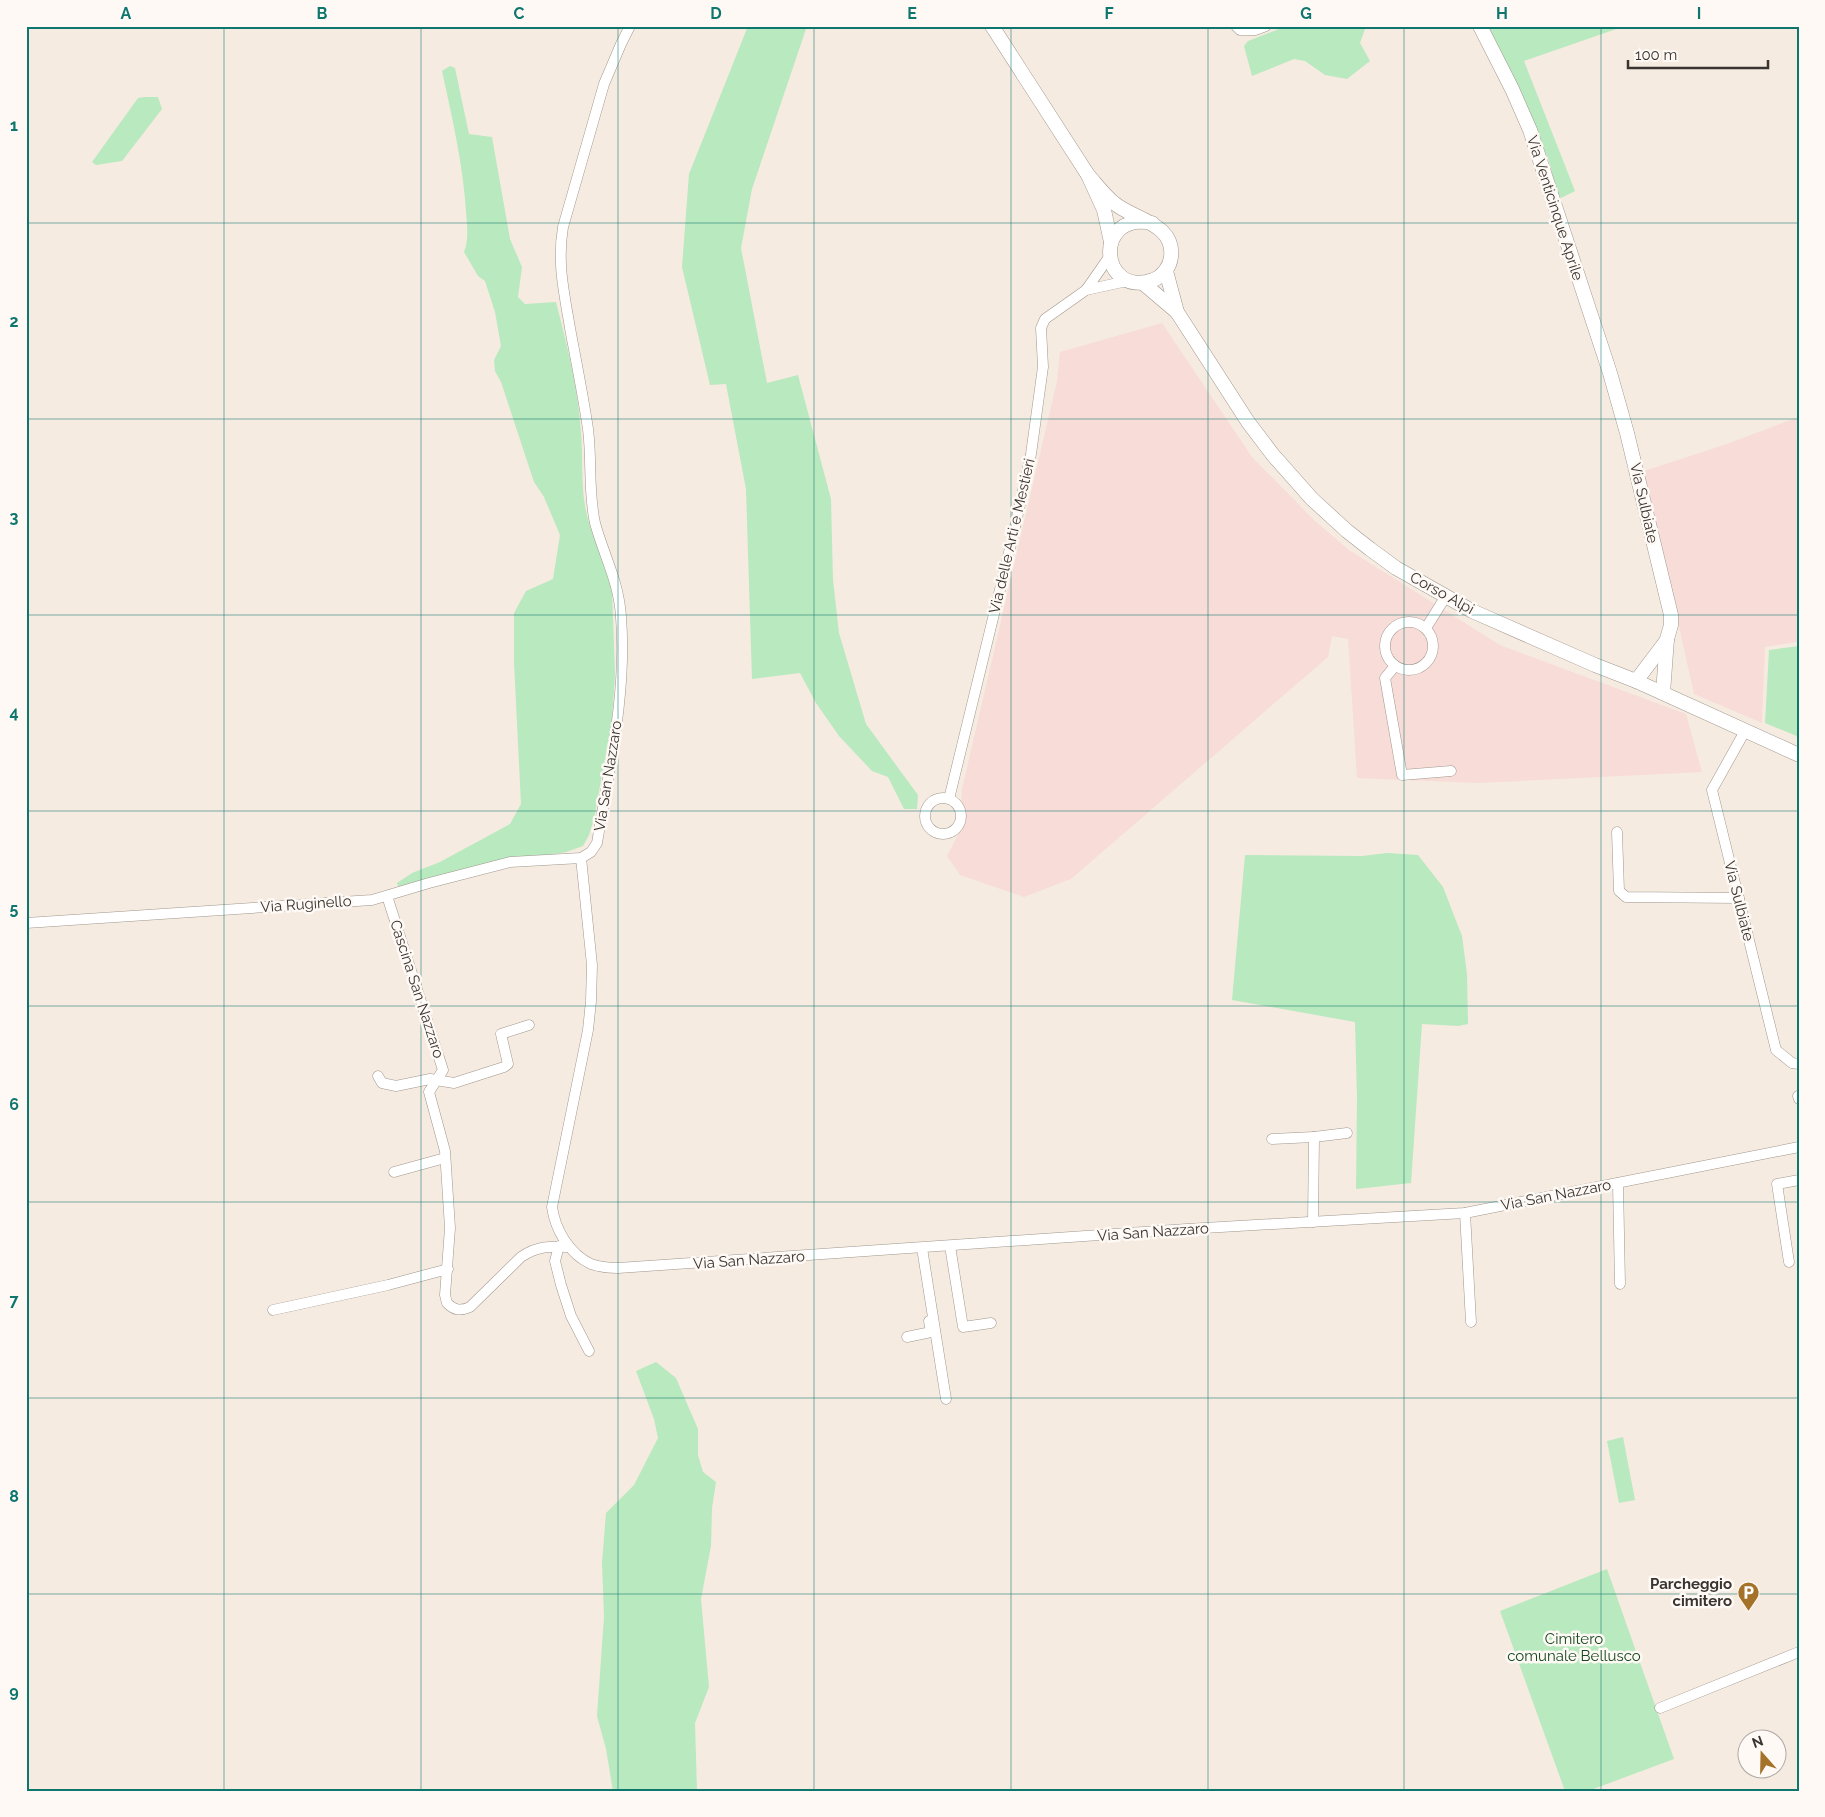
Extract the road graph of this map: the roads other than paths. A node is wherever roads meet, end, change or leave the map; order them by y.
1 (630, 26) edge
2 (992, 26) edge
3 (1236, 26) edge
4 (1266, 26) edge
5 (1480, 26) edge
6 (1088, 176) junction
7 (1152, 223) junction
8 (1111, 242) junction
9 (1109, 257) junction
10 (1166, 271) junction
11 (1127, 280) junction
12 (1144, 284) junction
13 (1086, 290) junction
14 (1177, 312) junction
15 (1616, 396) joint
16 (1446, 596) junction
17 (1426, 628) junction
18 (1668, 639) junction
19 (1395, 666) junction
20 (1636, 681) junction
21 (1663, 694) junction
22 (1745, 731) junction
23 (1799, 755) edge
24 (1451, 771) dead end
25 (949, 799) dead end
26 (1617, 832) dead end
27 (581, 858) junction
28 (387, 896) junction
29 (1739, 898) junction
30 (26, 923) edge
31 (529, 1025) dead end
32 (1799, 1064) edge
33 (378, 1076) dead end
34 (437, 1080) junction
35 (1347, 1133) dead end
36 (1314, 1137) junction
37 (1272, 1139) dead end
38 (1799, 1147) edge
39 (445, 1154) junction
40 (394, 1172) dead end
41 (1799, 1180) edge
42 (1618, 1183) junction
43 (1465, 1213) junction
44 (1313, 1222) junction
45 (564, 1246) junction
46 (950, 1246) junction
47 (920, 1248) junction
48 (1789, 1262) dead end
49 (448, 1269) junction
50 (1620, 1284) dead end
51 (273, 1310) dead end
52 (1471, 1322) dead end
53 (991, 1323) dead end
54 (907, 1337) dead end
55 (589, 1352) dead end
56 (946, 1399) dead end
57 (1799, 1652) edge
58 (1660, 1708) dead end

1 - 27 street, Via San Nazzaro
2 - 6 main road
3 - 4 street
5 - 15 main road, Via Venticinque Aprile
6 - 7 main road
6 - 8 main road
7 - 8 main road
7 - 10 main road
8 - 9 main road
9 - 11 main road
9 - 13 street, Via delle Arti e Mestieri
10 - 12 main road
10 - 14 main road, Corso Alpi
11 - 12 main road
11 - 13 street, Via delle Arti e Mestieri
12 - 14 main road, Corso Alpi
13 - 25 street, Via delle Arti e Mestieri
14 - 16 main road, Corso Alpi
15 - 18 main road, Via Sulbiate
16 - 17 street
16 - 20 main road, Corso Alpi
17 - 19 street
17 - 19 street
18 - 20 main road
18 - 21 main road, Via Sulbiate
19 - 24 street
20 - 21 main road, Corso Alpi
21 - 22 main road, Corso Alpi
22 - 23 main road, Corso Alpi
22 - 29 street, Via Sulbiate
26 - 29 street
27 - 28 street, Via Ruginello
27 - 45 street, Via San Nazzaro
28 - 30 street, Via Ruginello
28 - 34 street, Cascina San Nazzaro
29 - 32 street, Via Sulbiate
31 - 34 street, Cascina San Nazzaro
33 - 34 street, Cascina San Nazzaro
34 - 39 street, Cascina San Nazzaro
35 - 36 street
36 - 37 street
36 - 44 street
38 - 42 street, Via San Nazzaro
39 - 40 street
39 - 49 street
41 - 48 street
42 - 43 street, Via San Nazzaro
42 - 50 street
43 - 44 street, Via San Nazzaro
43 - 52 street
44 - 46 street, Via San Nazzaro
45 - 47 street, Via San Nazzaro
45 - 49 street
45 - 55 street
46 - 47 street, Via San Nazzaro
46 - 53 street
47 - 54 street
47 - 56 street
49 - 51 street
57 - 58 street

